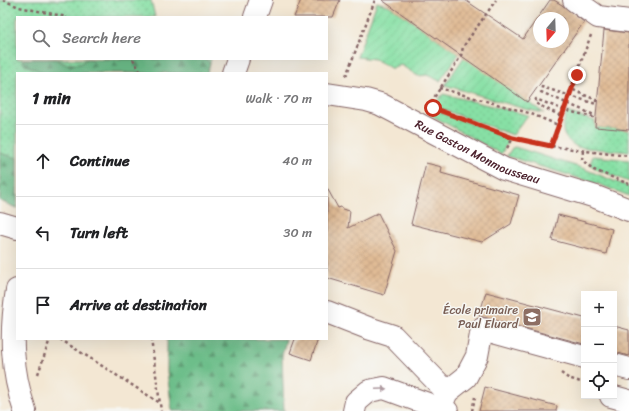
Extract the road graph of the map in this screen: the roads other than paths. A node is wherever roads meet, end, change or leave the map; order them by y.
1 (262, 0) edge
2 (574, 0) edge
3 (255, 16) edge
4 (629, 20) edge
5 (238, 60) edge
6 (233, 72) edge
7 (336, 95) edge
8 (629, 210) edge
9 (0, 223) edge
10 (16, 228) edge
11 (16, 296) edge
12 (328, 312) edge
13 (581, 356) edge
14 (617, 366) edge
15 (629, 370) edge
16 (617, 398) edge
17 (629, 401) edge
18 (444, 404) edge
19 (25, 411) edge
20 (354, 411) edge

1 - 3 street
2 - 4 street
5 - 6 street
7 - 8 street, Rue Gaston Monmousseau
9 - 10 street
11 - 19 street
12 - 18 street
13 - 18 street
14 - 15 street
16 - 17 street
20 -> 18 street

